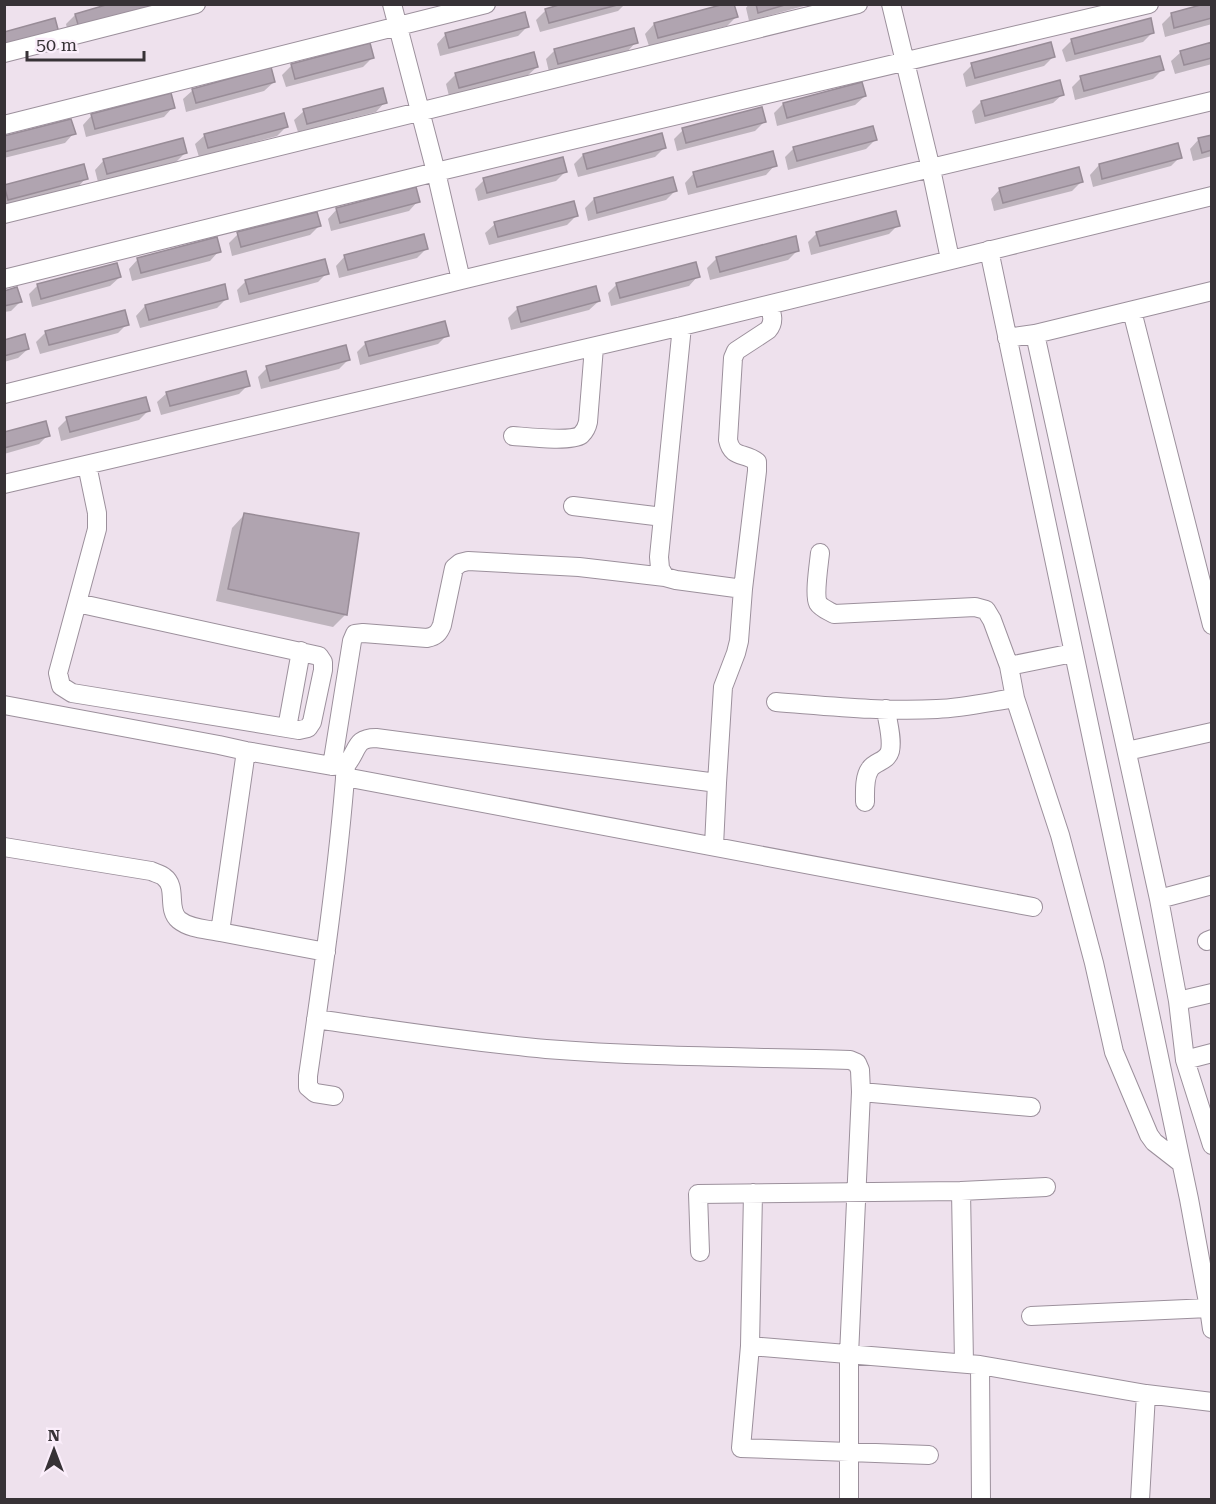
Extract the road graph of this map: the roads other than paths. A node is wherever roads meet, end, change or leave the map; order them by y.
1 (196, 4) edge
2 (392, 4) edge
3 (486, 4) edge
4 (858, 4) edge
5 (891, 4) edge
6 (1149, 4) edge
7 (397, 26) junction
8 (4, 53) edge
9 (904, 61) junction
10 (1212, 101) edge
11 (419, 111) junction
12 (4, 124) edge
13 (931, 169) junction
14 (436, 172) junction
15 (1212, 196) edge
16 (4, 214) edge
17 (989, 250) junction
18 (950, 260) junction
19 (4, 279) edge
20 (461, 280) junction
21 (1212, 291) edge
22 (769, 305) junction
23 (1132, 310) junction
24 (682, 326) junction
25 (1035, 334) junction
26 (1007, 338) junction
27 (594, 346) junction
28 (4, 394) edge
29 (513, 436) dead end
30 (87, 465) junction
31 (4, 484) edge
32 (573, 506) dead end
33 (663, 517) junction
34 (820, 553) dead end
35 (665, 577) junction
36 (743, 589) junction
37 (77, 603) junction
38 (1212, 625) edge
39 (1073, 653) junction
40 (1009, 666) junction
41 (1015, 698) junction
42 (776, 702) dead end
43 (4, 705) edge
44 (886, 709) junction
45 (1212, 732) edge
46 (246, 751) junction
47 (1127, 751) junction
48 (341, 769) junction
49 (717, 783) junction
50 (865, 802) dead end
51 (714, 846) junction
52 (4, 847) edge
53 (1212, 885) edge
54 (1160, 899) junction
55 (1033, 907) dead end
56 (220, 932) junction
57 (326, 952) junction
58 (1212, 993) edge
59 (1178, 1001) junction
60 (316, 1019) junction
61 (1212, 1053) edge
62 (1185, 1060) junction
63 (861, 1092) junction
64 (334, 1096) dead end
65 (1031, 1107) dead end
66 (1212, 1145) edge
67 (1181, 1163) junction
68 (1046, 1187) dead end
69 (961, 1191) junction
70 (753, 1193) junction
71 (857, 1193) junction
72 (700, 1252) dead end
73 (1210, 1307) edge
74 (1031, 1316) dead end
75 (1212, 1329) edge
76 (750, 1346) junction
77 (849, 1355) junction
78 (972, 1364) junction
79 (1146, 1394) junction
80 (1212, 1402) edge
81 (849, 1453) junction
82 (929, 1455) dead end
83 (849, 1500) edge
84 (981, 1500) edge
85 (1140, 1500) edge

1 - 8 street
2 - 7 street
3 - 7 street
4 - 11 street
5 - 9 street
6 - 9 street
7 - 11 street
7 - 12 street
9 - 13 street
9 - 14 street
10 - 13 street
11 - 14 street
11 - 16 street
13 - 18 street
13 - 20 street
14 - 19 street
14 - 20 street
15 - 17 street
17 - 18 street
17 - 26 street
18 - 22 street
20 - 28 street
21 - 23 street
22 - 24 street
22 - 36 street
23 - 25 street
23 - 38 street
24 - 27 street
24 - 33 street
25 - 26 street
25 - 47 street
26 - 39 street
27 - 29 street
27 - 30 street
30 - 31 street
30 - 37 street
32 - 33 street
33 - 35 street
34 - 40 street
35 - 36 street
35 - 48 street
36 - 49 street
37 - 37 street
39 - 40 street
39 - 67 street
40 - 41 street
41 - 44 street
41 - 67 street
42 - 44 street
43 - 46 street
44 - 50 street
45 - 47 street
46 - 48 street
46 - 56 street
47 - 54 street
48 - 49 street
48 - 51 street
48 - 57 street
49 - 51 street
51 - 55 street
52 - 56 street
53 - 54 street
54 - 59 street
56 - 57 street
57 - 60 street
58 - 59 street
59 - 62 street
60 - 63 street
60 - 64 street
61 - 62 street
62 - 66 street
63 - 65 street
63 - 71 street
67 - 73 street
68 - 69 street
69 - 71 street
69 - 78 street
70 - 71 street
70 - 72 street
70 - 76 street
71 - 77 street
73 - 74 street
73 - 75 street
76 - 77 street
76 - 81 street
77 - 78 street
77 - 81 street
78 - 79 street
78 - 84 street
79 - 80 street
79 - 85 street
81 - 82 street
81 - 83 street

